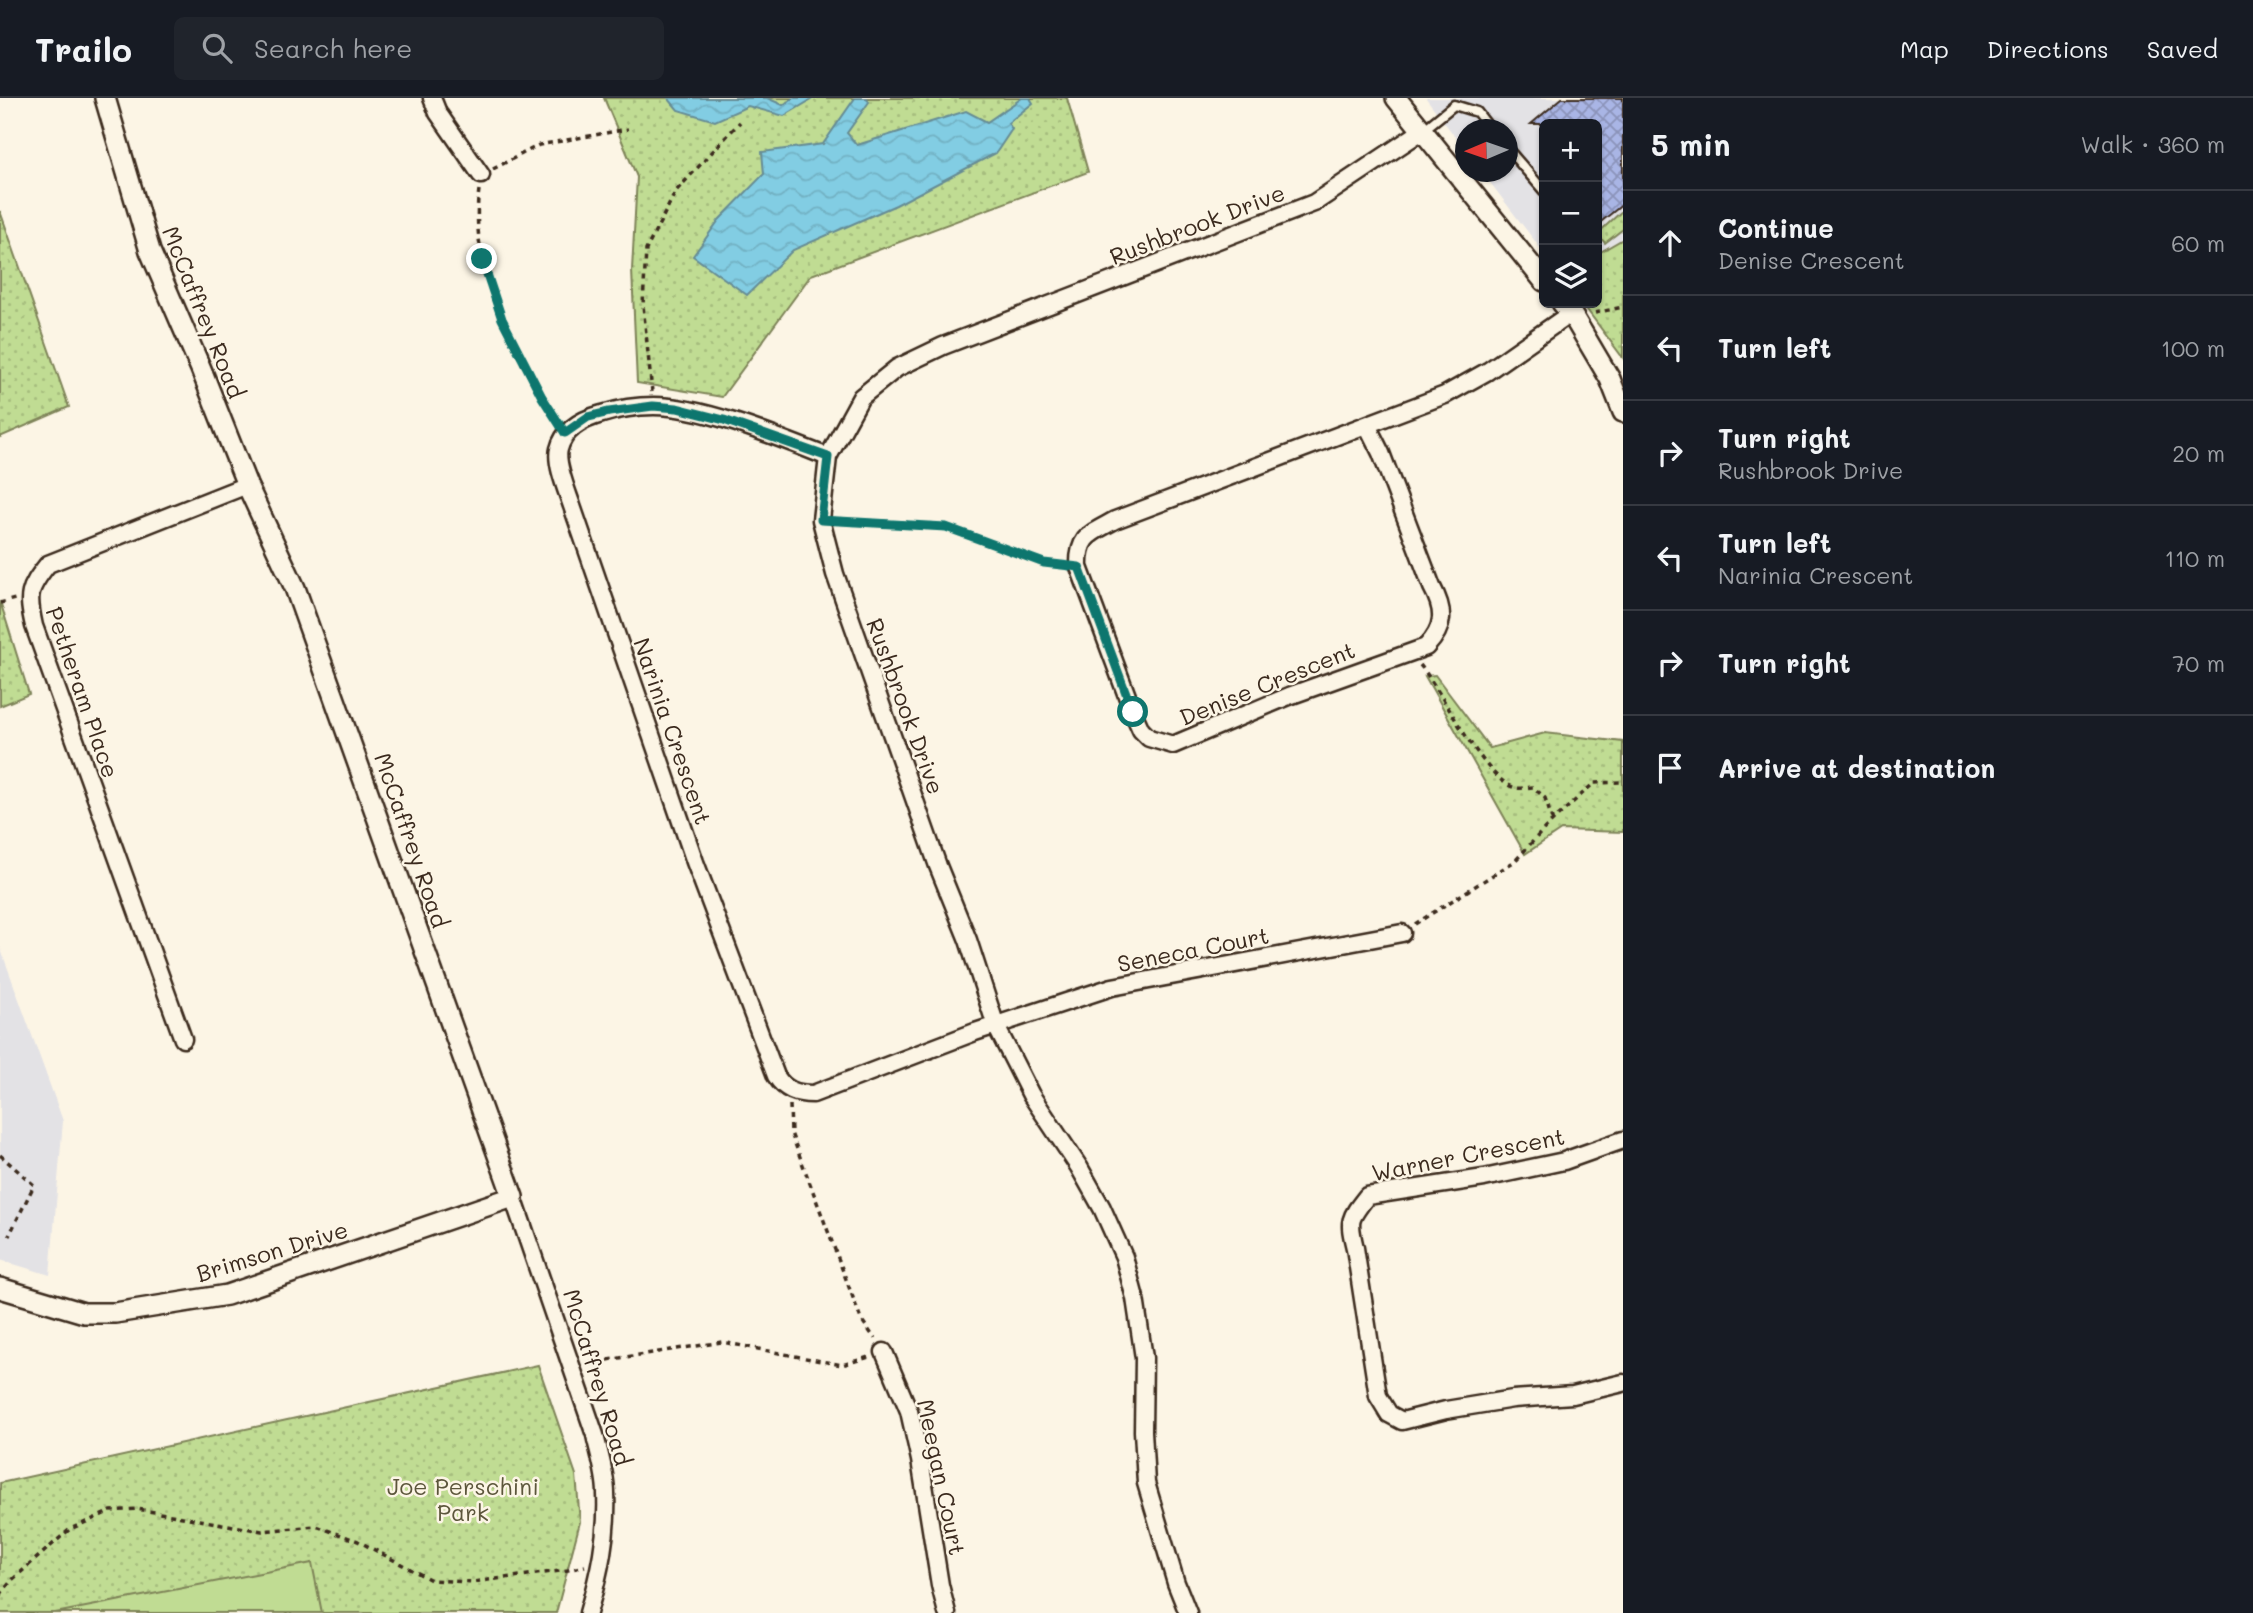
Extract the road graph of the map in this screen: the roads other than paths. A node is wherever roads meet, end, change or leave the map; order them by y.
1 (105, 98) edge
2 (432, 98) edge
3 (1396, 98) edge
4 (1482, 119) edge
5 (1422, 131) junction
6 (1518, 161) edge
7 (481, 175) road end
8 (1539, 185) edge
9 (1539, 269) edge
10 (1567, 308) edge
11 (1623, 412) edge
12 (1367, 425) junction
13 (828, 457) junction
14 (247, 485) junction
15 (1402, 933) road end
16 (996, 1026) junction
17 (183, 1039) dead end
18 (1623, 1140) edge
19 (513, 1197) junction
20 (0, 1288) edge
21 (884, 1352) road end
22 (1623, 1383) edge
23 (588, 1613) edge
24 (947, 1613) edge
25 (1188, 1613) edge

1 - 14 street, McCaffrey Road
2 - 7 street
3 - 5 street
4 - 5 lane
5 - 9 street
5 - 13 street, Rushbrook Drive
6 - 8 lane
10 - 11 street
10 - 12 street
12 - 12 street, Denise Crescent
13 - 16 street, Rushbrook Drive
13 - 16 street, Narinia Crescent
14 - 17 street, Petheram Place
14 - 19 street, McCaffrey Road
15 - 16 street, Seneca Court
16 - 25 street, Rushbrook Drive
18 - 22 street, Warner Crescent
19 - 20 street, Brimson Drive
19 - 23 street, McCaffrey Road
21 - 24 street, Meegan Court

